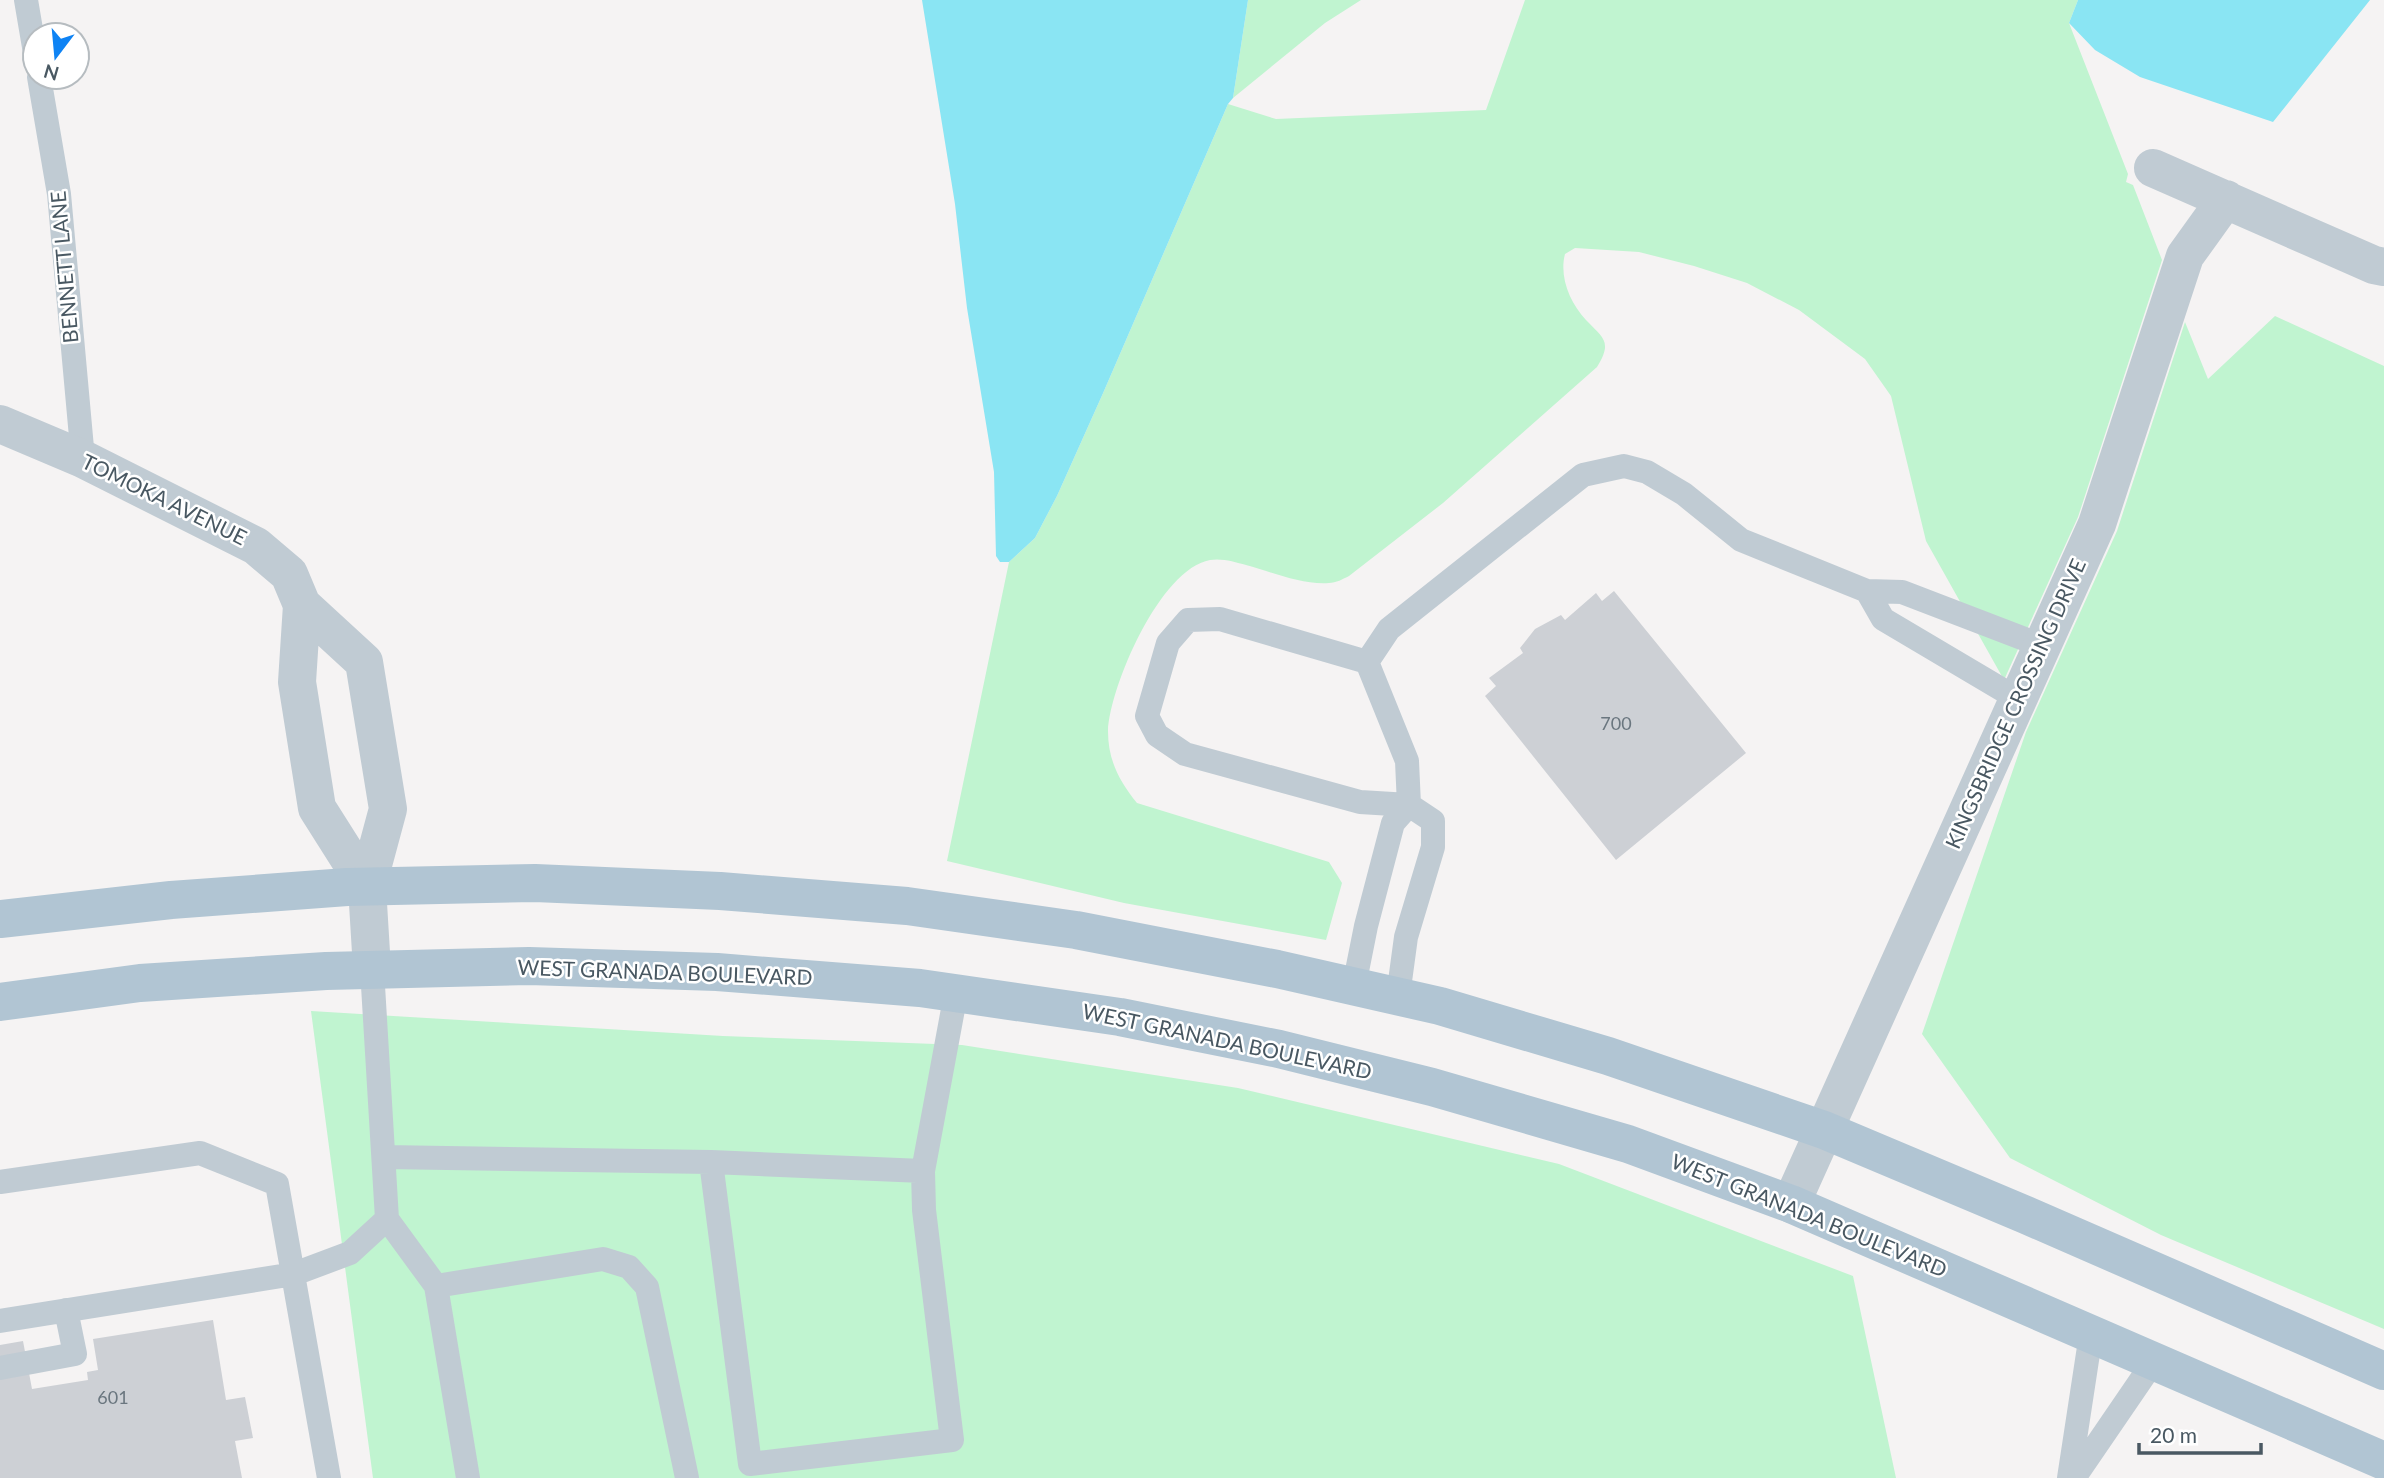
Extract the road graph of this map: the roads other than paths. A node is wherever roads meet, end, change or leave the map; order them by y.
1 (26, 0) edge
2 (30, 21) edge
3 (41, 91) edge
4 (2153, 168) dead end
5 (2225, 199) junction
6 (2384, 267) edge
7 (0, 424) edge
8 (83, 459) junction
9 (1867, 591) junction
10 (302, 605) junction
11 (2043, 646) junction
12 (1367, 662) junction
13 (2018, 699) junction
14 (1409, 805) junction
15 (367, 887) junction
16 (0, 919) edge
17 (372, 969) junction
18 (1354, 986) junction
19 (956, 993) junction
20 (1398, 996) junction
21 (0, 1002) edge
22 (1824, 1130) junction
23 (384, 1157) junction
24 (711, 1162) junction
25 (923, 1171) junction
26 (0, 1182) edge
27 (1791, 1204) junction
28 (387, 1219) junction
29 (294, 1274) junction
30 (436, 1286) junction
31 (66, 1310) junction
32 (0, 1321) edge
33 (2091, 1334) junction
34 (2154, 1361) junction
35 (0, 1368) edge
36 (2384, 1371) edge
37 (2384, 1461) edge
38 (329, 1478) edge
39 (468, 1478) edge
40 (687, 1478) edge
41 (2069, 1478) edge
42 (2074, 1478) edge

1 - 2 lane
3 - 8 lane, BENNETT LANE
4 - 5 street
5 - 6 street
5 - 11 street, KINGSBRIDGE CROSSING DRIVE
7 - 8 street, TOMOKA AVENUE
8 - 10 street, TOMOKA AVENUE
9 - 11 lane
9 - 12 lane
9 - 13 lane
10 - 15 street, TOMOKA AVENUE
10 - 15 street, TOMOKA AVENUE
11 - 13 street, KINGSBRIDGE CROSSING DRIVE
12 - 14 lane
12 - 14 lane
13 - 22 street, KINGSBRIDGE CROSSING DRIVE
14 - 18 lane
14 - 20 lane
15 - 16 main road
15 - 17 street, TOMOKA AVENUE
15 - 18 main road
17 - 19 main road, WEST GRANADA BOULEVARD
17 - 21 main road, WEST GRANADA BOULEVARD
17 - 23 lane
18 - 20 main road
19 - 25 lane
19 - 27 main road, WEST GRANADA BOULEVARD
20 - 22 main road
22 - 27 street, KINGSBRIDGE CROSSING DRIVE
22 - 36 main road
23 - 24 lane
23 - 28 lane
24 - 25 lane
24 - 25 lane
26 - 29 lane
27 - 33 main road, WEST GRANADA BOULEVARD
28 - 29 lane
28 - 30 lane
29 - 31 lane
29 - 38 lane
30 - 39 lane
30 - 40 lane
31 - 32 lane
31 - 35 lane
33 - 34 main road, WEST GRANADA BOULEVARD
33 - 41 lane
34 - 37 main road, WEST GRANADA BOULEVARD
34 - 42 lane

